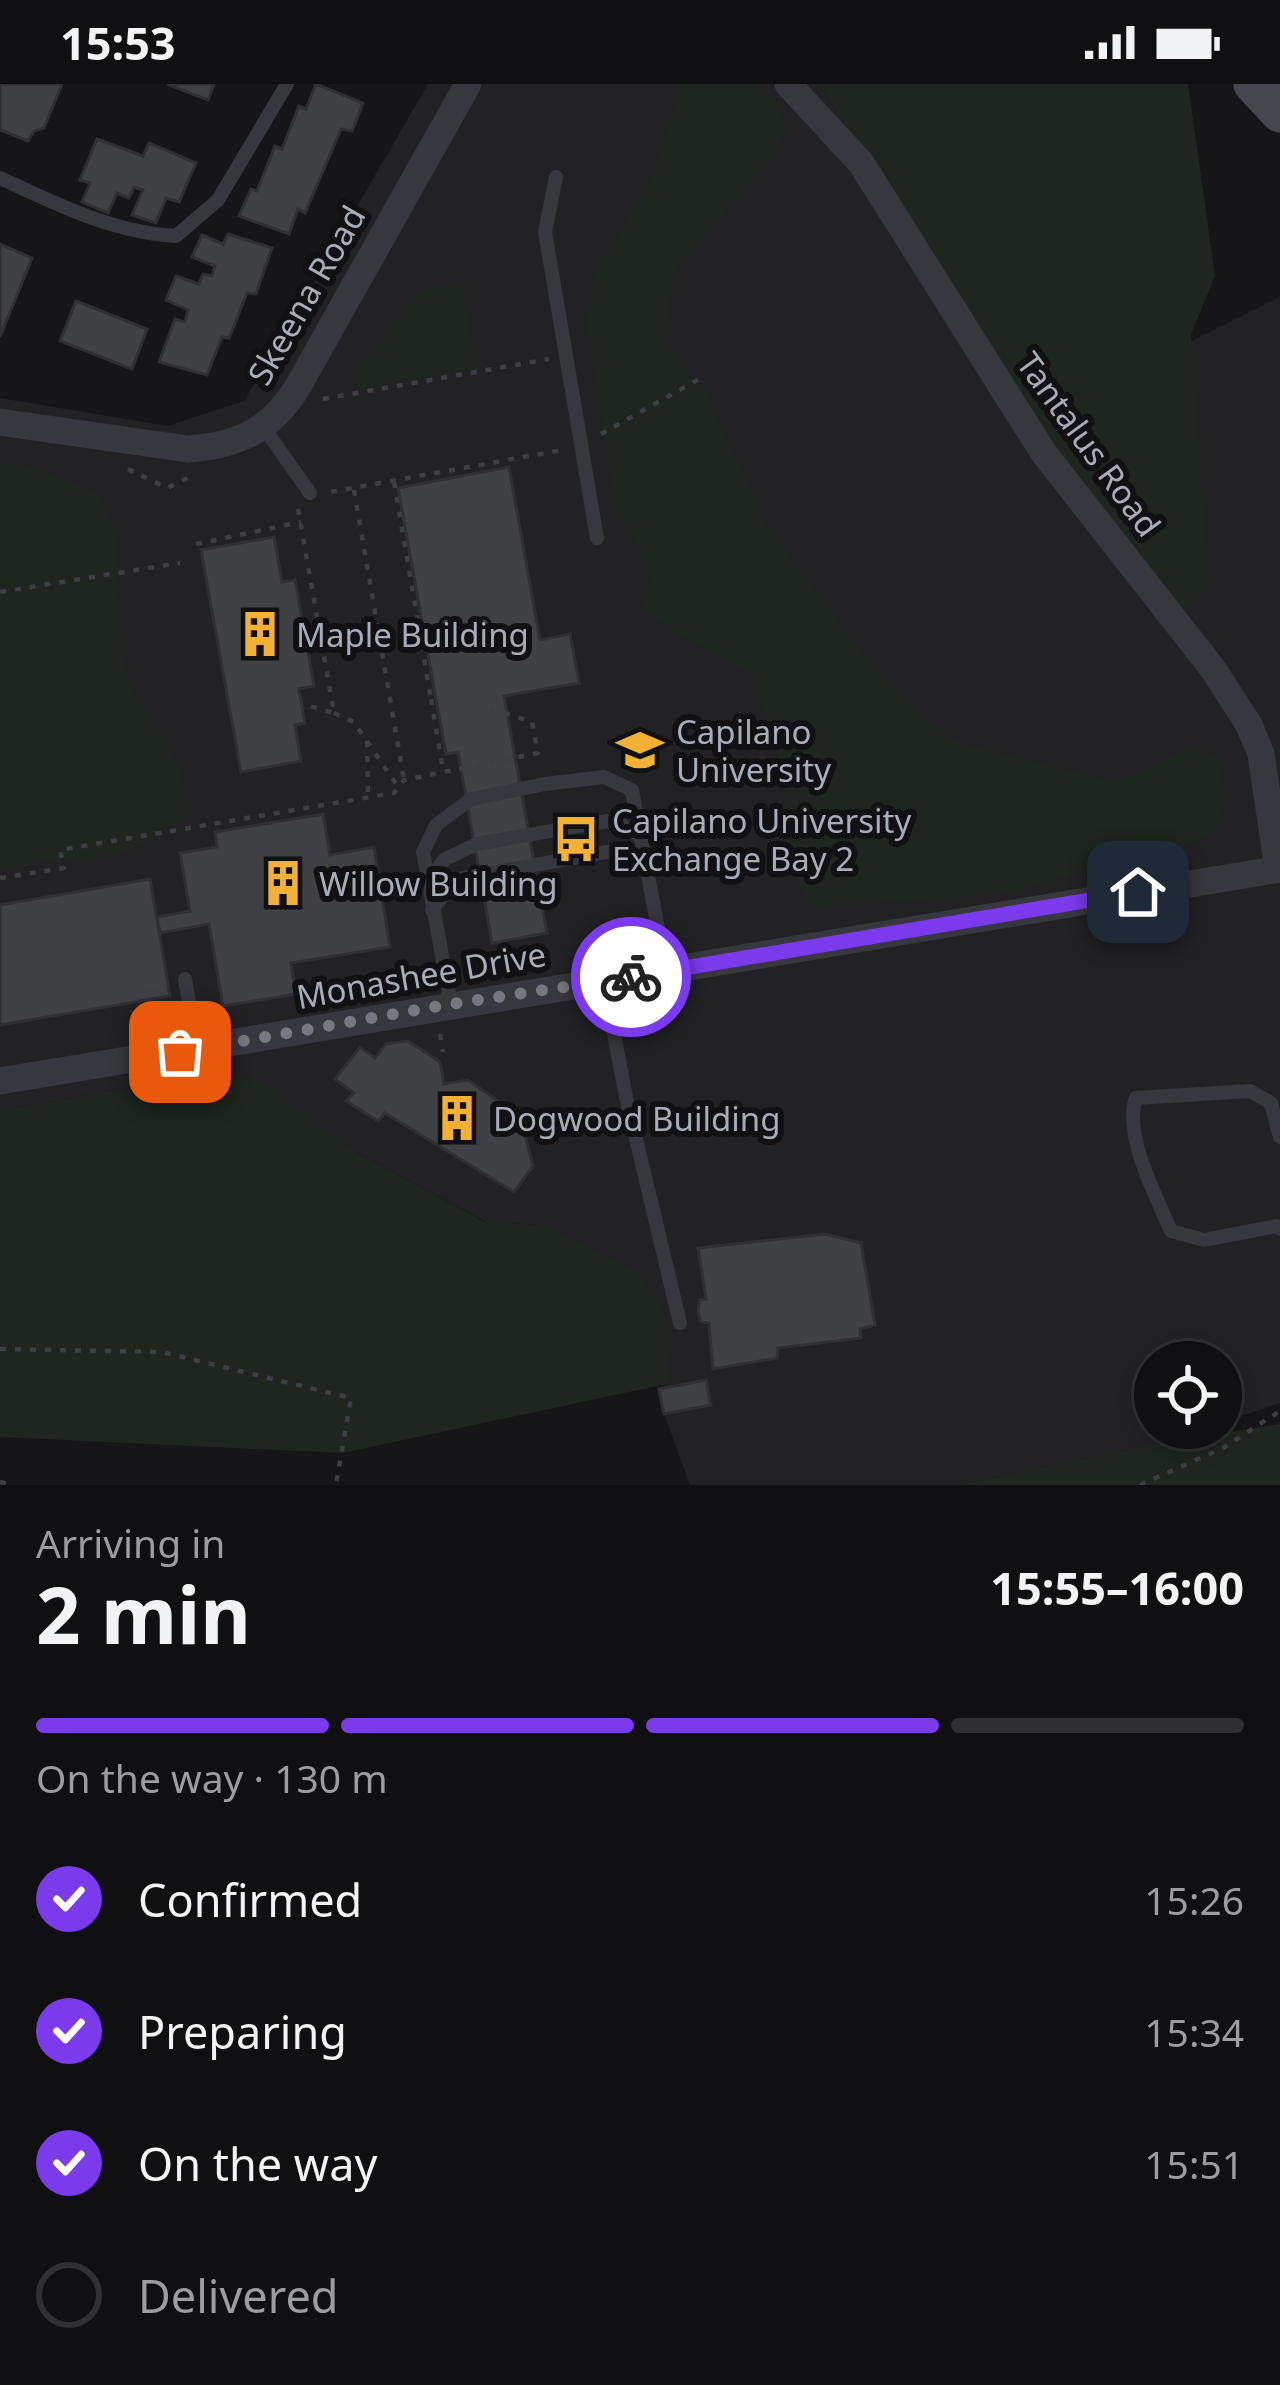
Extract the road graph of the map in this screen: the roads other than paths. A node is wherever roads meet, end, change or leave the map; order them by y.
1 (287, 84) edge
2 (468, 84) edge
3 (788, 84) edge
4 (1253, 84) edge
5 (1280, 113) edge
6 (556, 177) dead end
7 (0, 178) edge
8 (0, 422) edge
9 (264, 428) junction
10 (310, 493) road end
11 (597, 538) dead end
12 (640, 837) junction
13 (1279, 869) edge
14 (647, 874) junction
15 (427, 882) junction
16 (432, 910) junction
17 (666, 971) junction
18 (185, 980) dead end
19 (604, 981) junction
20 (445, 1014) junction
21 (197, 1049) junction
22 (0, 1082) edge
23 (1280, 1137) edge
24 (1280, 1229) edge
25 (680, 1323) dead end

1 - 7 lane
2 - 9 street, Skeena Road
3 - 13 street, Tantalus Road
4 - 5 street
6 - 11 lane
8 - 9 street, Skeena Road
9 - 10 lane
12 - 14 lane
12 - 15 lane
12 - 15 lane
13 - 17 street, Monashee Drive
14 - 16 lane
14 - 17 lane
15 - 16 lane
16 - 20 lane
17 - 19 street, Monashee Drive
18 - 21 lane
19 - 20 street, Monashee Drive
19 - 25 lane
20 - 21 street, Monashee Drive
21 - 22 street, Monashee Drive
23 - 24 lane

